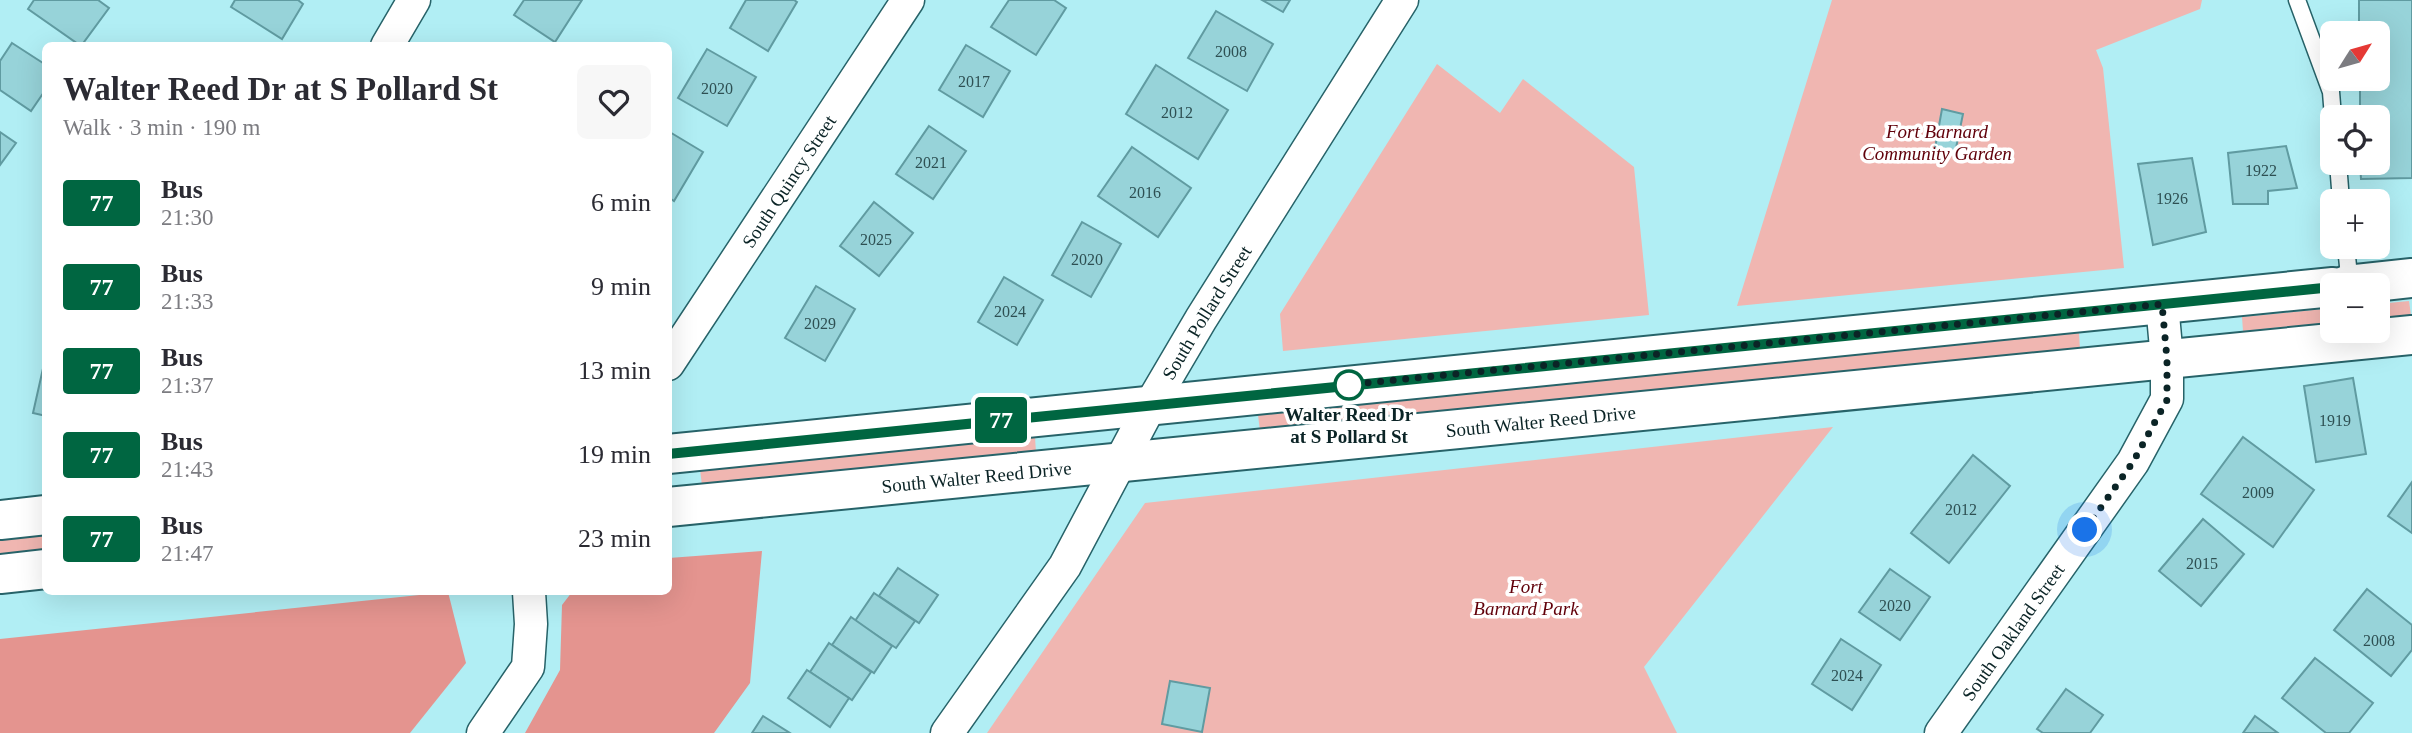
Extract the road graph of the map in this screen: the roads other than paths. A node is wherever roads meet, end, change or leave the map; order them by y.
1 (414, 0) edge
2 (908, 0) edge
3 (1402, 0) edge
4 (2297, 0) edge
5 (389, 42) edge
6 (2332, 105) edge
7 (2412, 278) edge
8 (2390, 280) edge
9 (2320, 288) edge
10 (2162, 304) junction
11 (2412, 335) edge
12 (672, 358) edge
13 (2167, 359) junction
14 (1151, 404) junction
15 (672, 454) edge
16 (1120, 463) junction
17 (672, 507) edge
18 (42, 515) edge
19 (0, 520) edge
20 (42, 569) edge
21 (0, 574) edge
22 (529, 595) edge
23 (483, 733) edge
24 (947, 733) edge
25 (1941, 733) edge

1 - 5 street
2 - 12 street, South Quincy Street
3 - 14 street, South Pollard Street
4 - 6 lane
7 - 8 main road
9 - 10 main road
10 - 13 street, South Oakland Street
10 - 14 main road
11 - 13 main road, South Walter Reed Drive
13 - 16 main road, South Walter Reed Drive
13 - 25 street, South Oakland Street
14 - 15 main road
14 - 16 street, South Pollard Street
16 - 17 main road, South Walter Reed Drive
16 - 24 street, South Pollard Street
18 - 19 main road
20 - 21 main road
22 - 23 street

